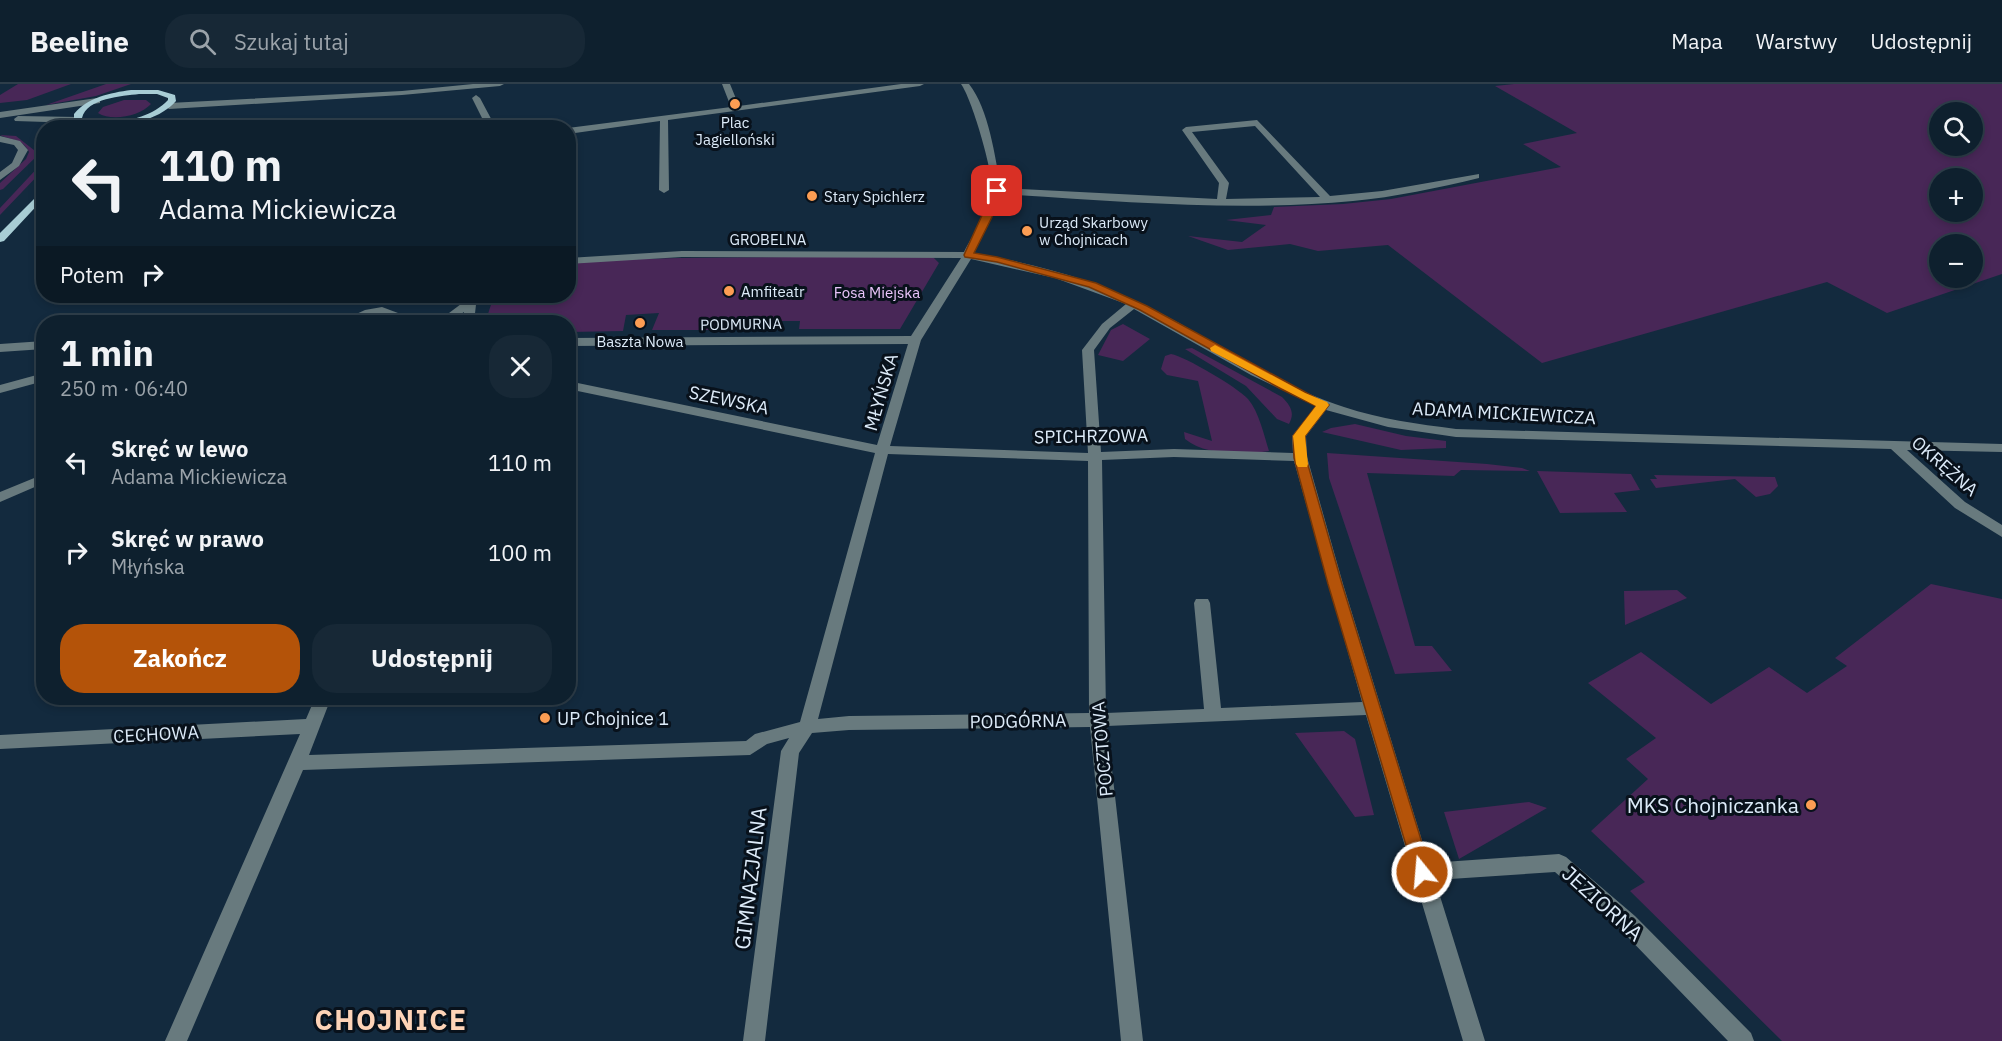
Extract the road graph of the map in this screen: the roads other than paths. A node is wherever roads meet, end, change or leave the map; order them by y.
1 (142, 84) edge
2 (167, 84) edge
3 (500, 84) edge
4 (726, 84) edge
5 (920, 84) edge
6 (965, 84) edge
7 (327, 87) dead end
8 (448, 87) edge
9 (158, 92) junction
10 (128, 93) junction
11 (316, 98) junction
12 (476, 98) dead end
13 (97, 101) junction
14 (169, 105) junction
15 (736, 108) junction
16 (0, 117) edge
17 (664, 118) junction
18 (78, 120) joint
19 (138, 120) edge
20 (488, 120) edge
21 (576, 129) edge
22 (0, 139) edge
23 (1476, 176) dead end
24 (0, 177) edge
25 (664, 190) dead end
26 (997, 191) junction
27 (1327, 199) junction
28 (36, 201) edge
29 (1221, 202) junction
30 (0, 239) edge
31 (968, 255) junction
32 (576, 261) edge
33 (465, 303) edge
34 (1133, 304) junction
35 (365, 315) edge
36 (394, 315) edge
37 (450, 315) edge
38 (915, 340) junction
39 (576, 342) edge
40 (36, 346) edge
41 (0, 348) edge
42 (36, 379) edge
43 (576, 387) edge
44 (0, 389) edge
45 (1323, 405) junction
46 (1894, 446) junction
47 (2002, 448) edge
48 (882, 450) junction
49 (1094, 456) junction
50 (1300, 458) junction
51 (36, 481) edge
52 (0, 496) edge
53 (2002, 532) edge
54 (1202, 603) dead end
55 (320, 705) edge
56 (1373, 708) junction
57 (1214, 714) junction
58 (1098, 720) junction
59 (313, 726) junction
60 (807, 727) junction
61 (0, 742) edge
62 (300, 757) junction
63 (1422, 872) junction
64 (176, 1041) edge
65 (754, 1041) edge
66 (1132, 1041) edge
67 (1474, 1041) edge
68 (1743, 1041) edge

1 - 10 main road
2 - 9 main road
3 - 8 street
4 - 15 street
5 - 15 street
6 - 26 street
7 - 11 street
8 - 11 street
9 - 10 main road
9 - 14 main road
10 - 13 main road
11 - 14 street
12 - 20 street
13 - 16 street
13 - 18 main road
14 - 19 main road
15 - 17 street
16 - 18 street
17 - 21 street
17 - 25 street
22 - 24 street
23 - 27 street
26 - 29 street
26 - 31 street, MŁYŃSKA
27 - 29 street
27 - 29 street
28 - 30 main road
31 - 32 street, GROBELNA
31 - 34 street, ADAMA MICKIEWICZA
31 - 38 street, MŁYŃSKA
33 - 37 street
34 - 45 street, ADAMA MICKIEWICZA
34 - 49 street, POCZTOWA
35 - 36 street
38 - 39 street, PODMURNA
38 - 48 street, MŁYŃSKA
40 - 41 street
42 - 44 street
43 - 48 street, SZEWSKA
45 - 46 street, ADAMA MICKIEWICZA
45 - 50 street
46 - 47 street, ADAMA MICKIEWICZA
46 - 53 street, OKRĘŻNA
48 - 49 street, SPICHRZOWA
48 - 60 street, MŁYŃSKA
49 - 50 street, SPICHRZOWA
49 - 58 street, POCZTOWA
50 - 56 street
51 - 52 street
54 - 57 street
55 - 59 street
56 - 57 street, PODGÓRNA
56 - 63 street
57 - 58 street, PODGÓRNA
58 - 60 street, PODGÓRNA
58 - 66 street, POCZTOWA
59 - 61 street, CECHOWA
59 - 62 street
60 - 62 street, PODGÓRNA
60 - 65 street, GIMNAZJALNA
62 - 64 street
63 - 67 street
63 - 68 street, JEZIORNA

